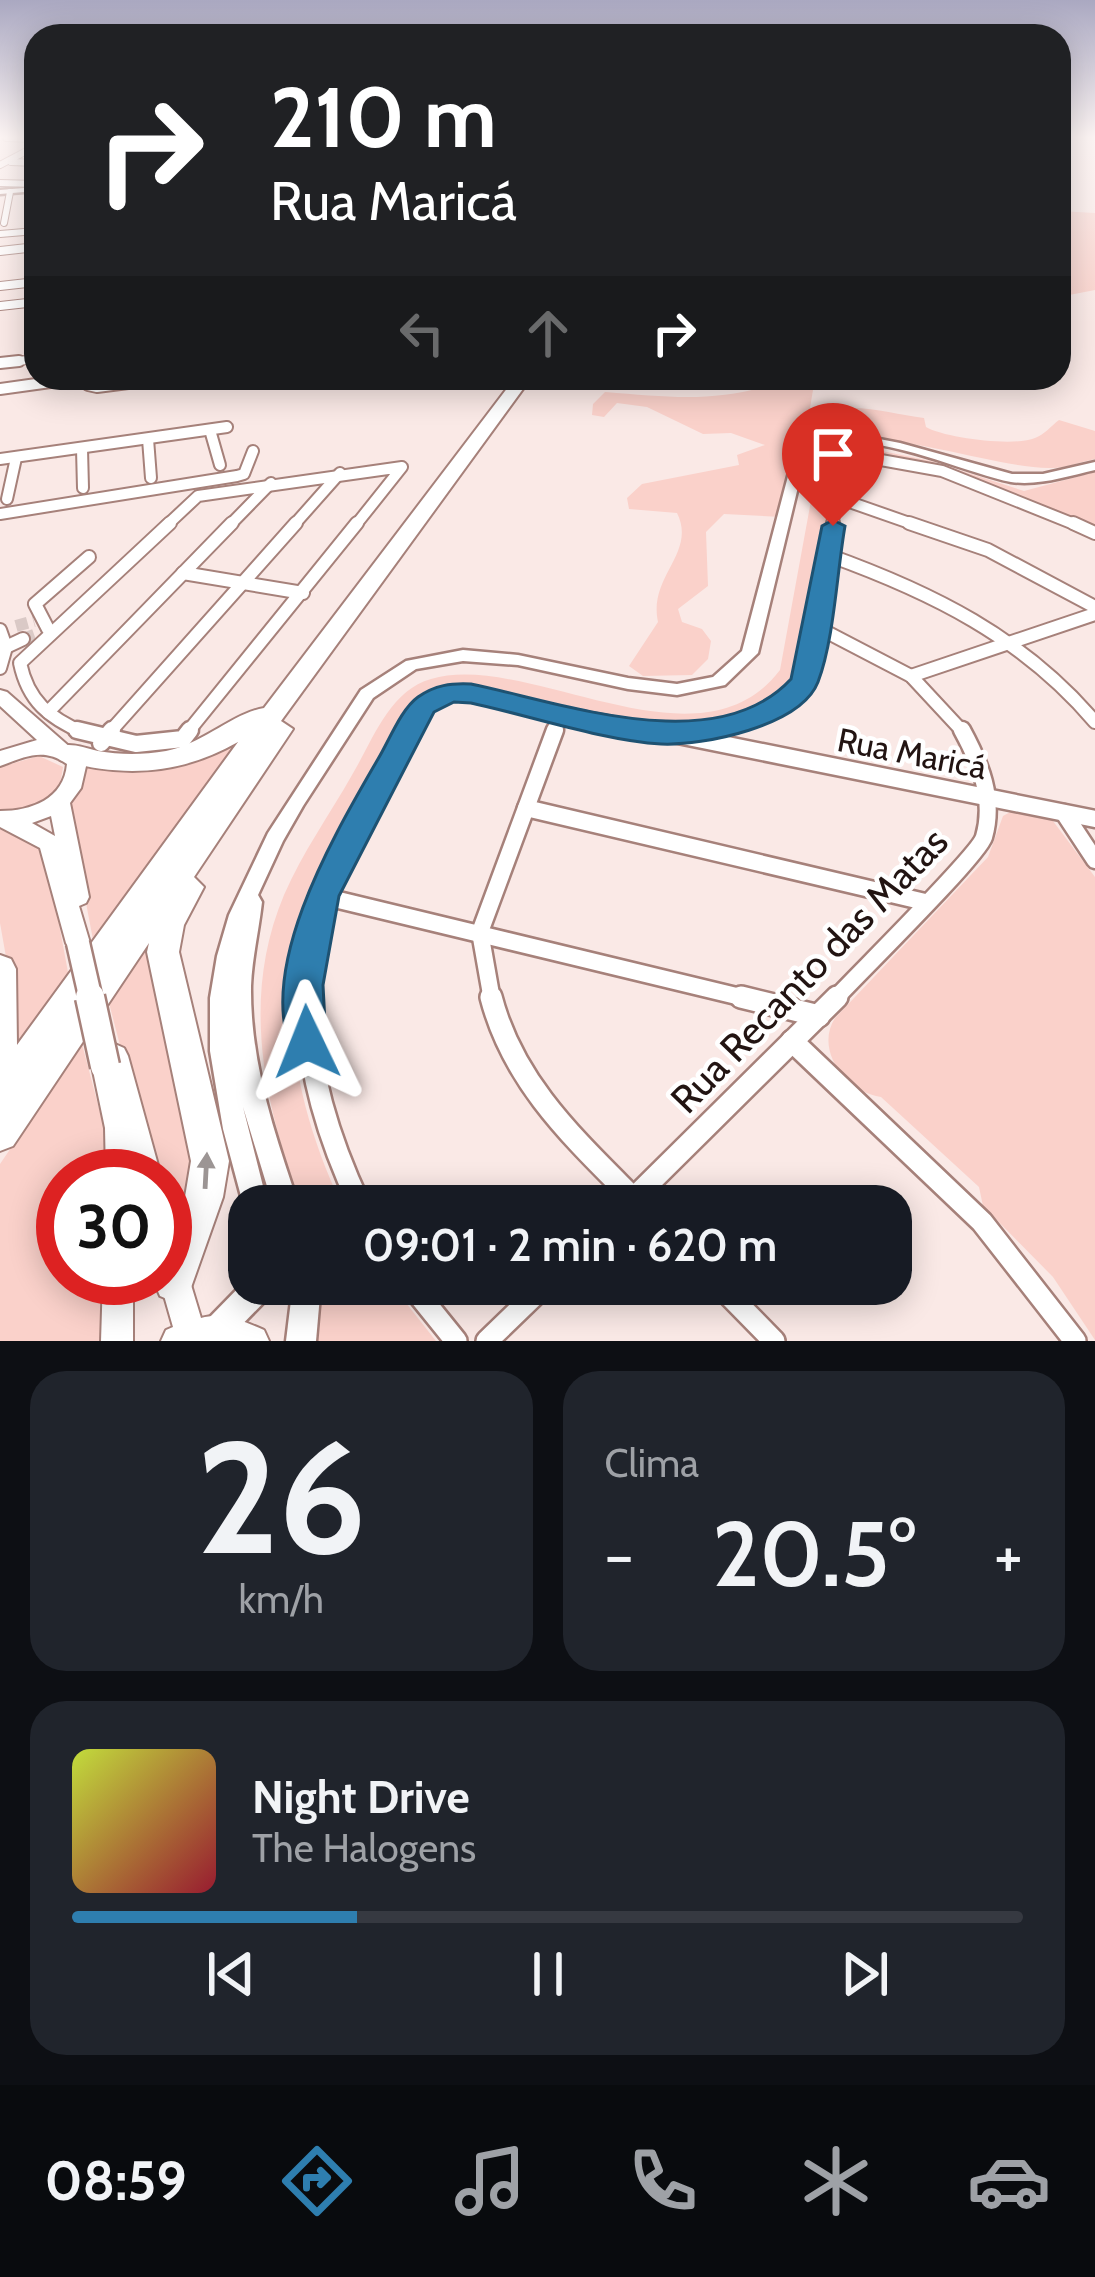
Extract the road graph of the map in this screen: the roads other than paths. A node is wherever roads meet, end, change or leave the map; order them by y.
1 (4, 201) edge
2 (4, 223) dead end
3 (515, 390) edge
4 (227, 427) dead end
5 (210, 430) junction
6 (148, 439) junction
7 (82, 449) junction
8 (253, 452) dead end
9 (15, 461) junction
10 (0, 464) edge
11 (220, 465) dead end
12 (1095, 466) edge
13 (340, 473) junction
14 (151, 478) dead end
15 (272, 483) junction
16 (83, 488) dead end
17 (838, 498) junction
18 (7, 499) dead end
19 (0, 514) edge
20 (1095, 532) edge
21 (828, 555) junction
22 (89, 556) dead end
23 (183, 573) junction
24 (242, 583) junction
25 (303, 593) junction
26 (1095, 610) edge
27 (350, 615) junction
28 (46, 626) junction
29 (818, 627) junction
30 (10, 631) edge
31 (1009, 642) junction
32 (0, 668) edge
33 (911, 676) junction
34 (0, 697) edge
35 (279, 705) junction
36 (48, 712) junction
37 (561, 714) junction
38 (749, 719) junction
39 (1095, 722) edge
40 (661, 734) junction
41 (101, 743) junction
42 (64, 751) junction
43 (759, 753) junction
44 (0, 759) edge
45 (988, 799) junction
46 (59, 801) junction
47 (231, 806) junction
48 (526, 808) junction
49 (1064, 813) junction
50 (1095, 819) edge
51 (4, 820) edge
52 (1095, 860) edge
53 (256, 872) junction
54 (322, 896) junction
55 (926, 902) junction
56 (480, 932) junction
57 (83, 940) junction
58 (0, 968) edge
59 (819, 1016) junction
60 (792, 1041) junction
61 (110, 1061) junction
62 (0, 1065) edge
63 (0, 1098) edge
64 (0, 1133) edge
65 (119, 1149) edge
66 (138, 1149) edge
67 (250, 1185) edge
68 (279, 1185) edge
69 (349, 1185) edge
70 (616, 1185) edge
71 (652, 1185) edge
72 (192, 1232) edge
73 (117, 1305) edge
74 (184, 1305) edge
75 (234, 1305) edge
76 (308, 1305) edge
77 (427, 1305) edge
78 (524, 1305) edge
79 (738, 1305) edge
80 (195, 1334) edge
81 (116, 1341) edge
82 (254, 1341) edge
83 (301, 1341) edge
84 (456, 1341) edge
85 (487, 1341) edge
86 (773, 1341) edge
87 (1076, 1341) edge

1 - 2 street
3 - 27 highway
4 - 5 street
5 - 6 street
5 - 11 street
6 - 7 street
6 - 14 street
7 - 9 street
7 - 16 street
8 - 19 street
9 - 10 street
9 - 18 street
12 - 53 street
13 - 15 street
13 - 24 street
13 - 25 street
15 - 23 street
15 - 28 street
17 - 20 street
17 - 21 street
17 - 26 street
21 - 29 street
21 - 31 street
22 - 28 street
23 - 24 street
23 - 36 street
24 - 25 street
24 - 41 street
25 - 41 street
26 - 31 street
27 - 35 highway
27 - 47 highway
28 - 36 street
29 - 33 street
29 - 38 street
30 - 32 street
31 - 33 street
31 - 39 street
33 - 45 street
34 - 42 main road
35 - 42 highway
35 - 63 highway
36 - 41 street
37 - 40 street, Rua Maricá
37 - 48 street
37 - 54 street, Rua Maricá
38 - 40 street
38 - 43 street
40 - 43 street, Rua Maricá
42 - 44 main road
42 - 46 main road
43 - 45 street, Rua Maricá
45 - 49 street, Rua Maricá
45 - 55 street, Rua Recanto das Matas
46 - 51 main road
46 - 57 main road
47 - 64 highway
72 -> 47 highway
48 - 55 street
48 - 56 street
49 - 50 street, Rua Maricá
49 - 52 street
51 - 57 main road
53 - 67 street
53 - 68 street
54 - 56 street
54 - 69 street
55 - 59 street, Rua Recanto das Matas
56 - 59 street
56 - 70 street
57 - 61 main road, bridge
58 - 62 highway
59 - 60 street, Rua Recanto das Matas
60 - 71 street, Rua Recanto das Matas
60 - 87 street
61 - 65 main road
61 - 66 main road
73 - 81 main road
74 - 80 main road
75 - 80 street
76 - 83 street
77 - 84 street
78 - 85 street
79 - 86 street
80 - 82 main road

